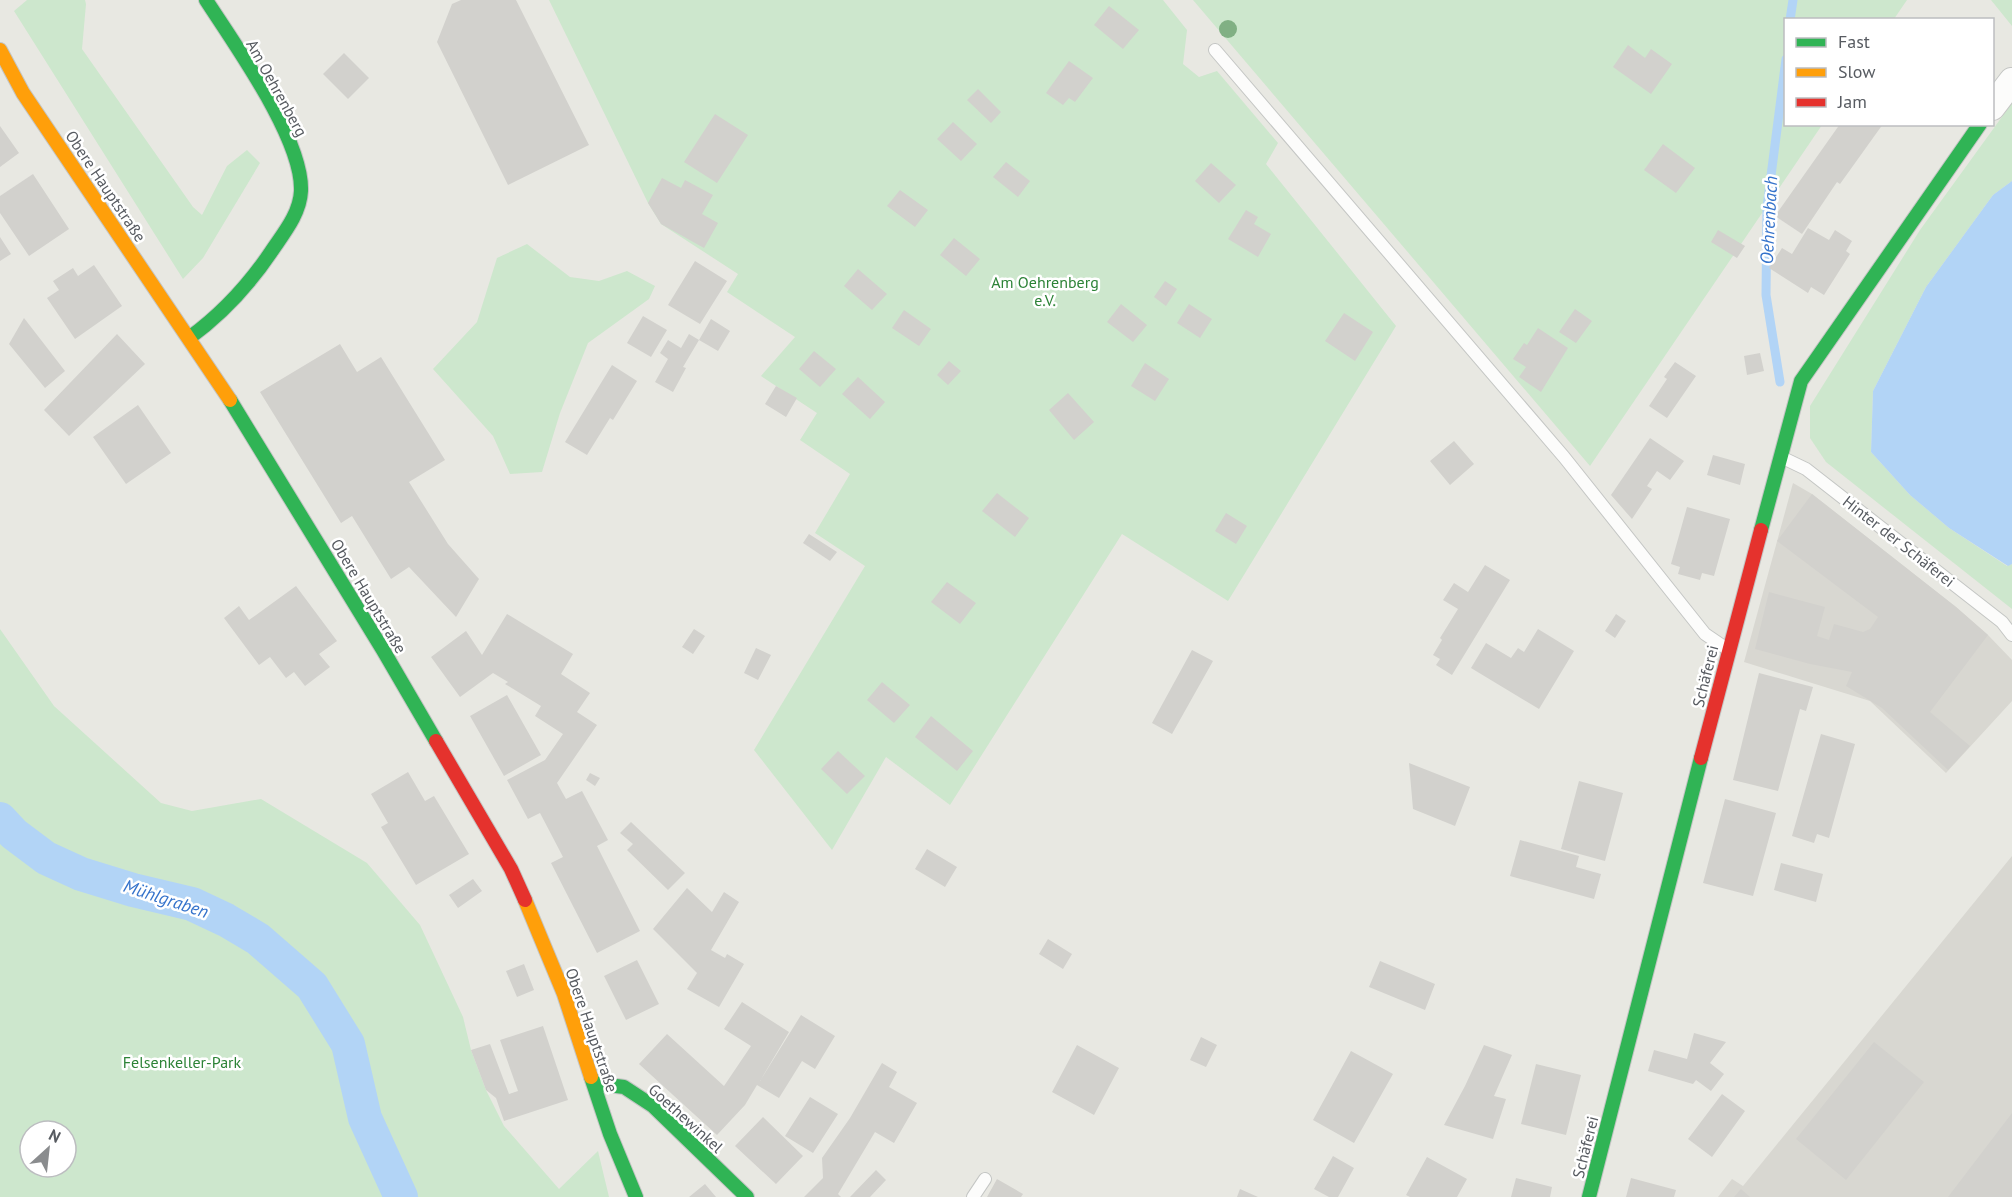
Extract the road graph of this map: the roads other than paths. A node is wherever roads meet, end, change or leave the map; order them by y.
1 (206, 0) edge
2 (0, 50) edge
3 (1215, 50) dead end
4 (2012, 81) edge
5 (1994, 104) edge
6 (1979, 126) edge
7 (189, 338) junction
8 (1780, 457) junction
9 (2012, 635) edge
10 (1728, 650) junction
11 (593, 1083) junction
12 (985, 1179) dead end
13 (636, 1197) edge
14 (747, 1197) edge
15 (973, 1197) edge
16 (1589, 1197) edge

1 - 7 street, Am Oehrenberg
2 - 7 street, Obere Hauptstraße
3 - 10 lane
4 - 5 street
6 - 8 street, Schäferei
7 - 11 street, Obere Hauptstraße
8 - 9 lane, Hinter der Schäferei
8 - 10 street, Schäferei
10 - 16 street, Schäferei
11 - 13 street, Obere Hauptstraße
11 - 14 street, Goethewinkel
12 - 15 lane

